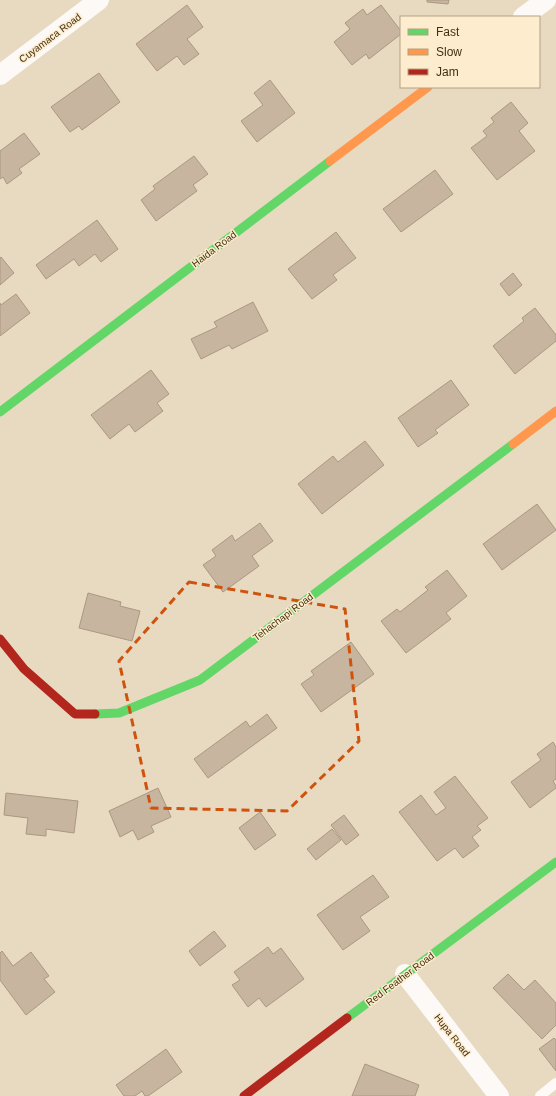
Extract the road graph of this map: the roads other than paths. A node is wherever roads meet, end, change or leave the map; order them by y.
1 (99, 0) edge
2 (546, 0) edge
3 (524, 16) edge
4 (0, 75) edge
5 (427, 88) edge
6 (556, 411) edge
7 (0, 412) edge
8 (0, 639) edge
9 (556, 862) edge
10 (406, 974) junction
11 (556, 1083) edge
12 (244, 1096) edge
13 (499, 1096) edge
14 (540, 1096) edge

1 - 4 street, Cuyamaca Road
2 - 3 street
5 - 7 street, Haida Road
6 - 8 street, Tehachapi Road
9 - 10 street, Red Feather Road
10 - 12 street, Red Feather Road
10 - 13 street, Hupa Road
11 - 14 lane

